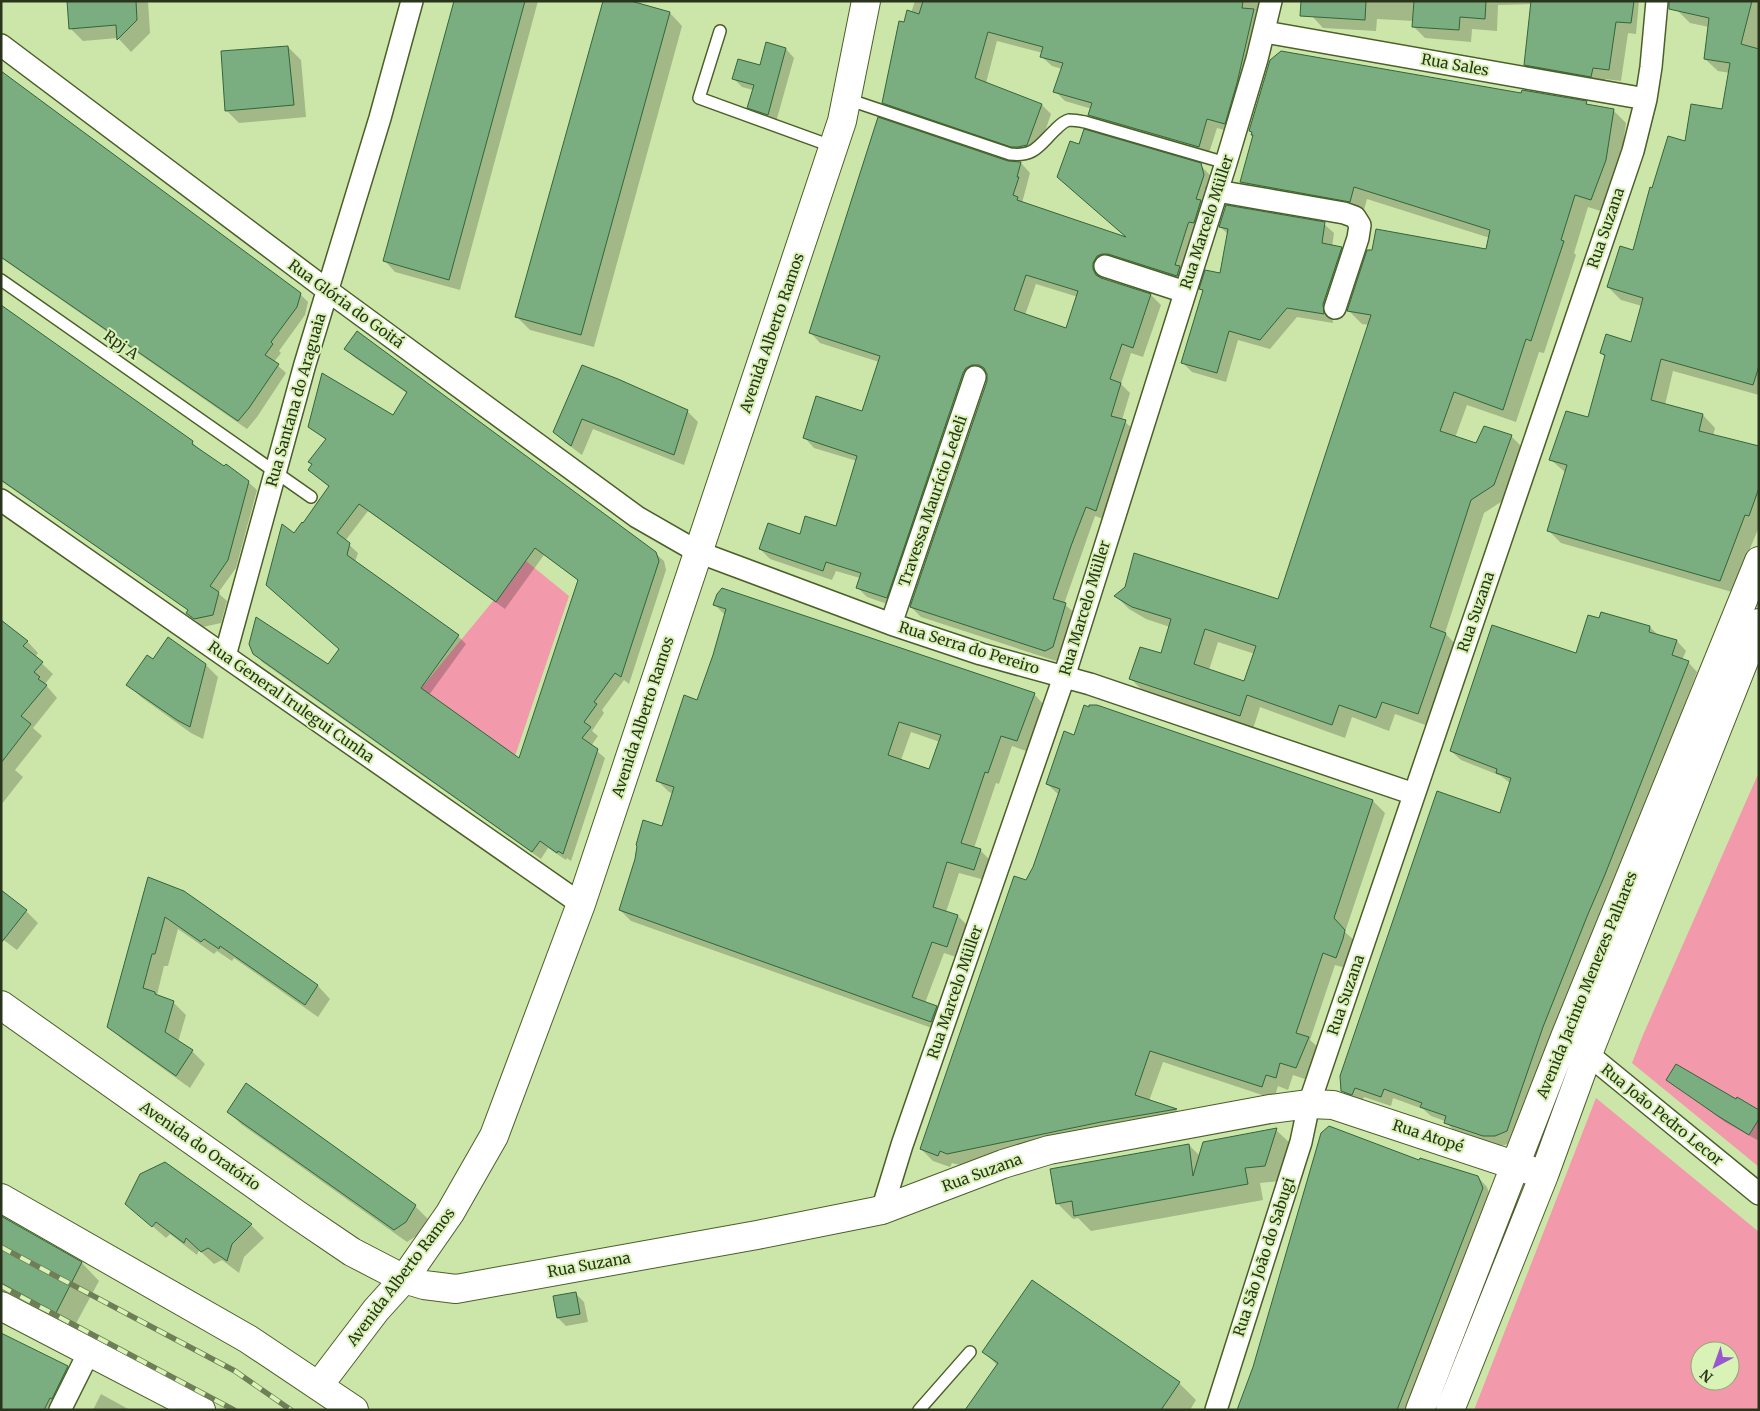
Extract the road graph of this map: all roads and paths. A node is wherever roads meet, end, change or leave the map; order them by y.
1 (412, 1) edge
2 (866, 1) edge
3 (1271, 1) edge
4 (1657, 1) edge
5 (720, 31) dead end
6 (1264, 32) junction
7 (1, 45) edge
8 (847, 99) junction
9 (1646, 99) junction
10 (834, 147) junction
11 (1226, 164) junction
12 (1217, 192) junction
13 (1106, 266) dead end
14 (1, 280) edge
15 (326, 290) junction
16 (1185, 292) junction
17 (1335, 308) dead end
18 (975, 378) dead end
19 (275, 472) junction
20 (311, 497) dead end
21 (1, 500) edge
22 (698, 552) junction
23 (1759, 561) edge
24 (1759, 623) edge
25 (891, 624) junction
26 (225, 656) junction
27 (1064, 677) junction
28 (1722, 684) junction
29 (1414, 794) junction
30 (580, 904) junction
31 (1, 1004) edge
32 (1565, 1037) junction
33 (1588, 1054) junction
34 (1309, 1104) junction
35 (1517, 1164) junction
36 (1544, 1175) junction
37 (1759, 1194) edge
38 (1, 1198) edge
39 (882, 1210) junction
40 (404, 1279) junction
41 (1, 1306) edge
42 (89, 1352) junction
43 (970, 1352) dead end
44 (319, 1385) junction
45 (60, 1410) edge
46 (201, 1410) edge
47 (354, 1410) edge
48 (919, 1410) edge
49 (1216, 1410) edge
50 (1420, 1410) edge
51 (1450, 1410) edge

1 - 15 street, Rua Santana do Araguaia
2 - 8 main road, Avenida Alberto Ramos
3 - 6 street, Rua Marcelo Müller
4 - 9 street, Rua Suzana
5 - 10 lane
6 - 9 street, Rua Sales
6 - 11 street, Rua Marcelo Müller
7 - 15 street, Rua Glória do Goitá
8 - 10 main road, Avenida Alberto Ramos
8 - 11 lane
9 - 29 street, Rua Suzana
10 - 22 main road, Avenida Alberto Ramos
11 - 12 street, Rua Marcelo Müller
12 - 16 street, Rua Marcelo Müller
12 - 17 street
13 - 16 street
14 - 19 lane, Rpj A
15 - 19 street, Rua Santana do Araguaia
15 - 22 street, Rua Glória do Goitá
16 - 27 street, Rua Marcelo Müller
18 - 25 street, Travessa Maurício Ledeli
19 - 20 lane, Rpj A
19 - 26 street, Rua Santana do Araguaia
21 - 26 street, Rua General Irulegui Cunha
22 - 25 street, Rua Serra do Pereiro
22 - 30 main road, Avenida Alberto Ramos
23 - 28 main road, Avenida Jacinto Menezes Palhares
24 - 28 main road, Avenida Jacinto Menezes Palhares
25 - 27 street, Rua Serra do Pereiro
26 - 30 street, Rua General Irulegui Cunha
27 - 29 street, Rua Serra do Pereiro
27 - 39 street, Rua Marcelo Müller
28 - 32 main road, Avenida Jacinto Menezes Palhares
28 - 33 main road, Avenida Jacinto Menezes Palhares
29 - 34 street, Rua Suzana
30 - 40 main road, Avenida Alberto Ramos
31 - 40 main road, Avenida do Oratório
32 - 33 street, Rua João Pedro Lecor
32 - 35 main road, Avenida Jacinto Menezes Palhares
33 - 36 main road, Avenida Jacinto Menezes Palhares
33 - 37 street, Rua João Pedro Lecor
34 - 35 main road, Rua Atopé
34 - 39 main road, Rua Suzana
34 - 49 street, Rua São João do Sabugi
35 - 36 main road, Rua Atopé
35 - 50 main road, Avenida Jacinto Menezes Palhares
36 - 51 main road, Avenida Jacinto Menezes Palhares
38 - 44 main road
39 - 40 main road, Rua Suzana
40 - 44 main road, Avenida Alberto Ramos
41 - 42 main road
42 - 45 street
42 - 46 main road
43 - 48 lane
44 - 47 main road

